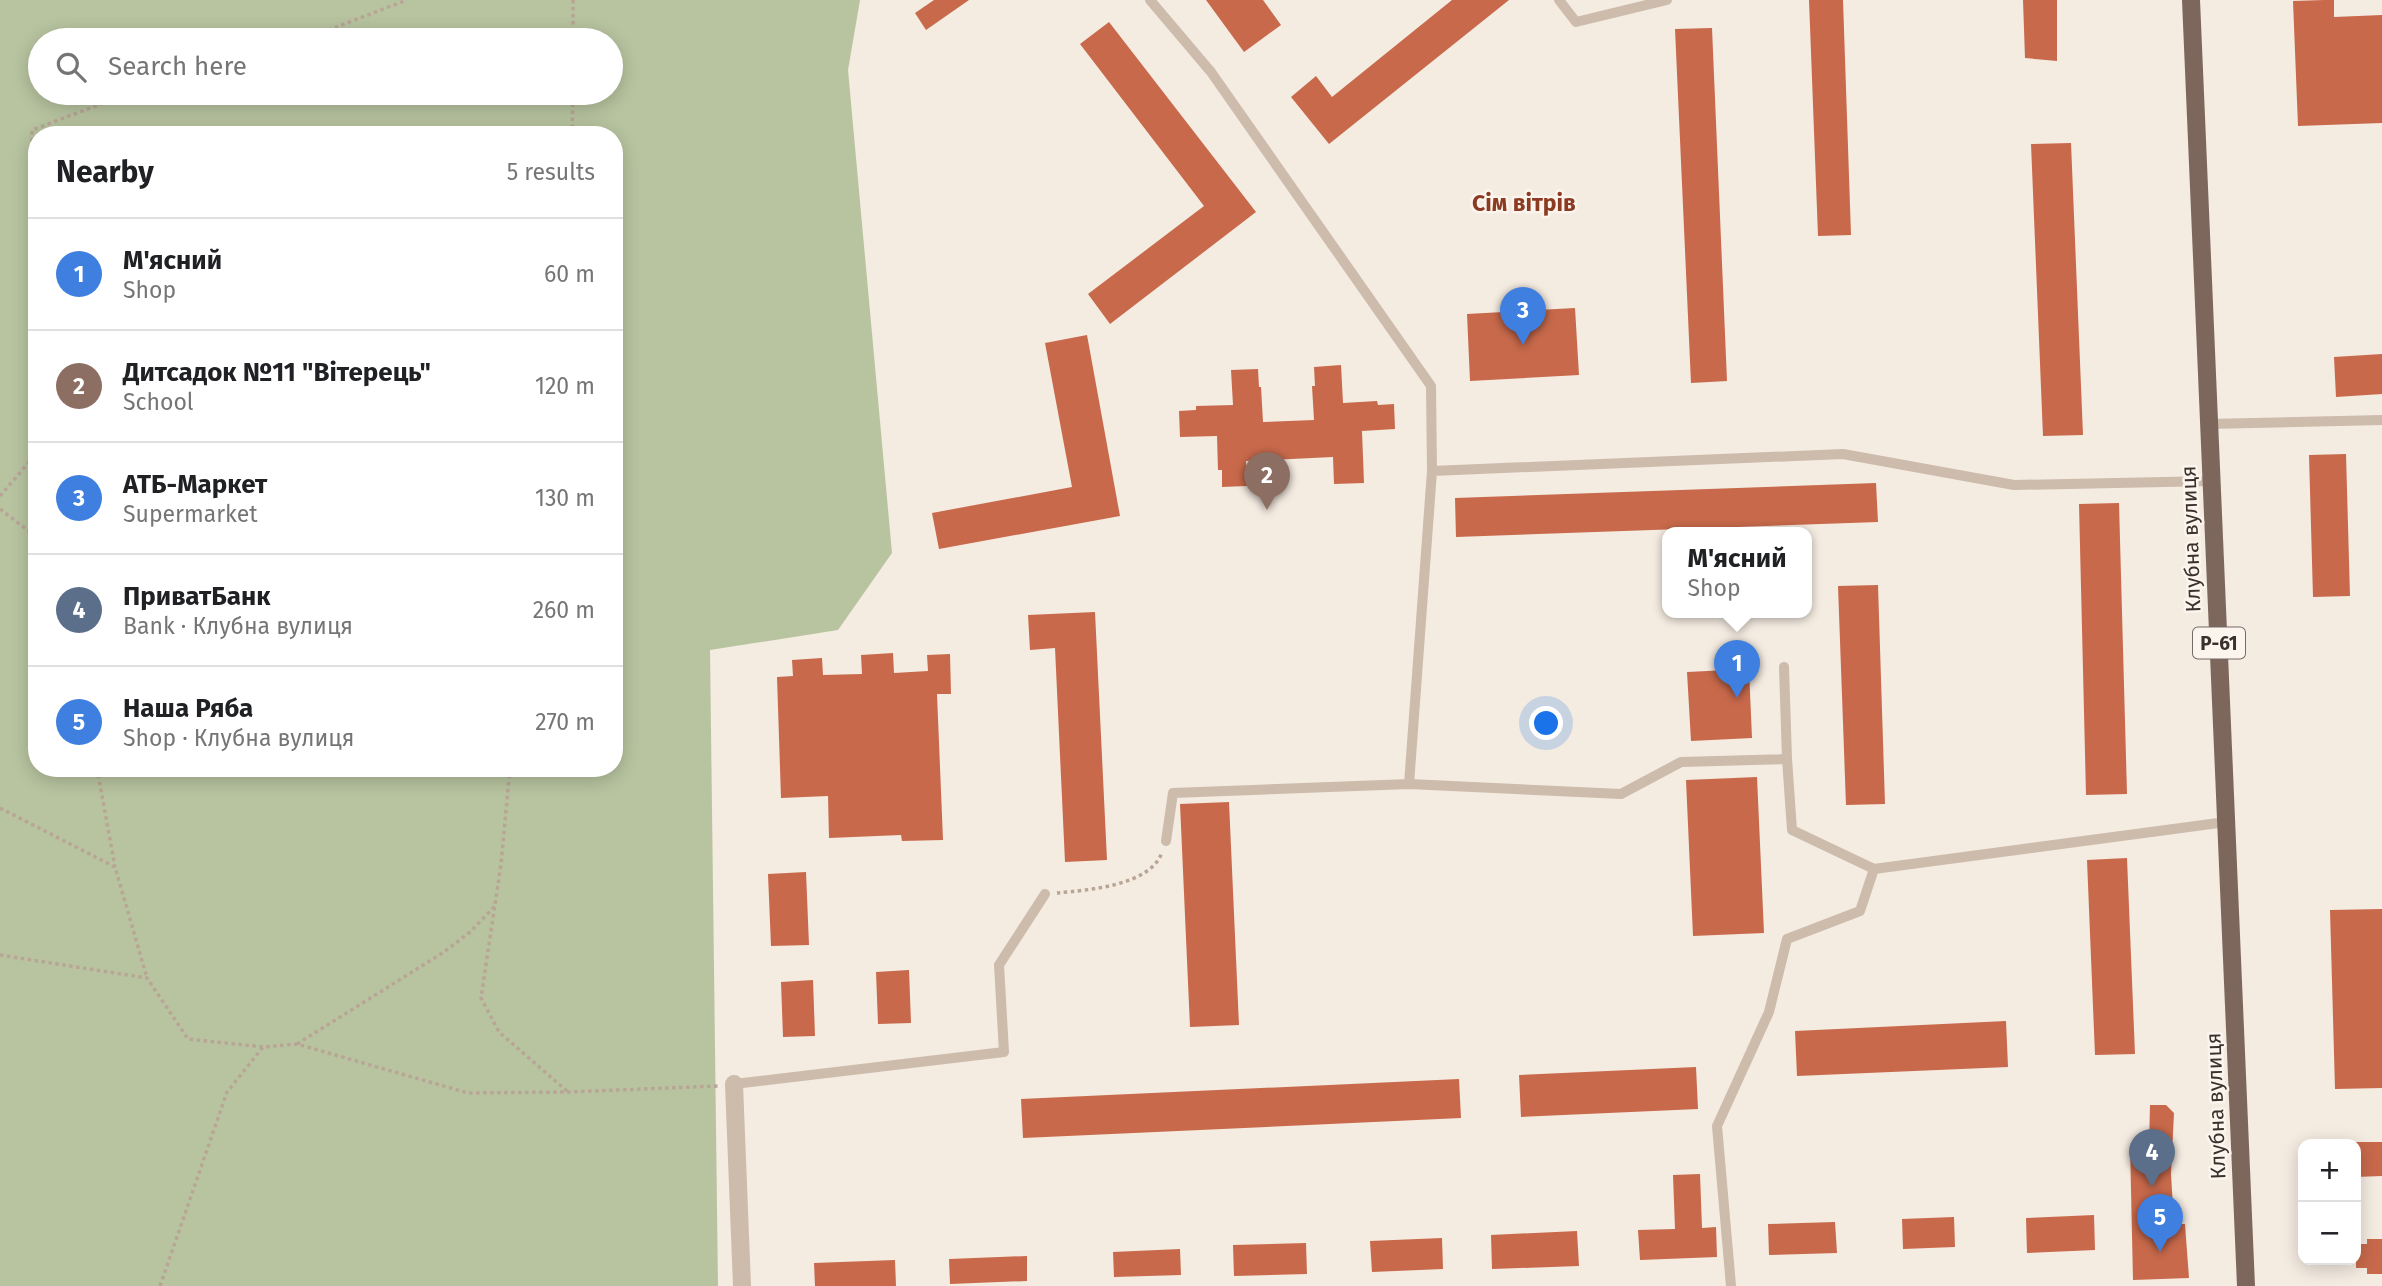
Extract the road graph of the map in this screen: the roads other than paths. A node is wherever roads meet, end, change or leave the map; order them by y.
1 (1150, 0) edge
2 (1559, 0) edge
3 (1667, 0) edge
4 (2191, 0) edge
5 (2382, 420) edge
6 (2209, 424) junction
7 (1432, 471) junction
8 (2212, 481) junction
9 (1784, 667) dead end
10 (1787, 759) junction
11 (1409, 785) junction
12 (2226, 822) junction
13 (1166, 841) road end
14 (1874, 870) junction
15 (1045, 894) road end
16 (734, 1084) joint
17 (742, 1286) edge
18 (1731, 1286) edge
19 (2246, 1286) edge

1 - 7 lane
2 - 3 lane
4 - 6 main road, Клубна вулиця / Р-61
5 - 6 lane
6 - 8 main road, Клубна вулиця / Р-61
7 - 8 lane
7 - 11 lane
8 - 12 main road, Клубна вулиця / Р-61
9 - 10 lane
10 - 11 lane
10 - 14 lane
11 - 13 lane
12 - 14 lane
12 - 19 main road, Клубна вулиця / Р-61
14 - 18 lane
15 - 16 lane
16 - 17 street

